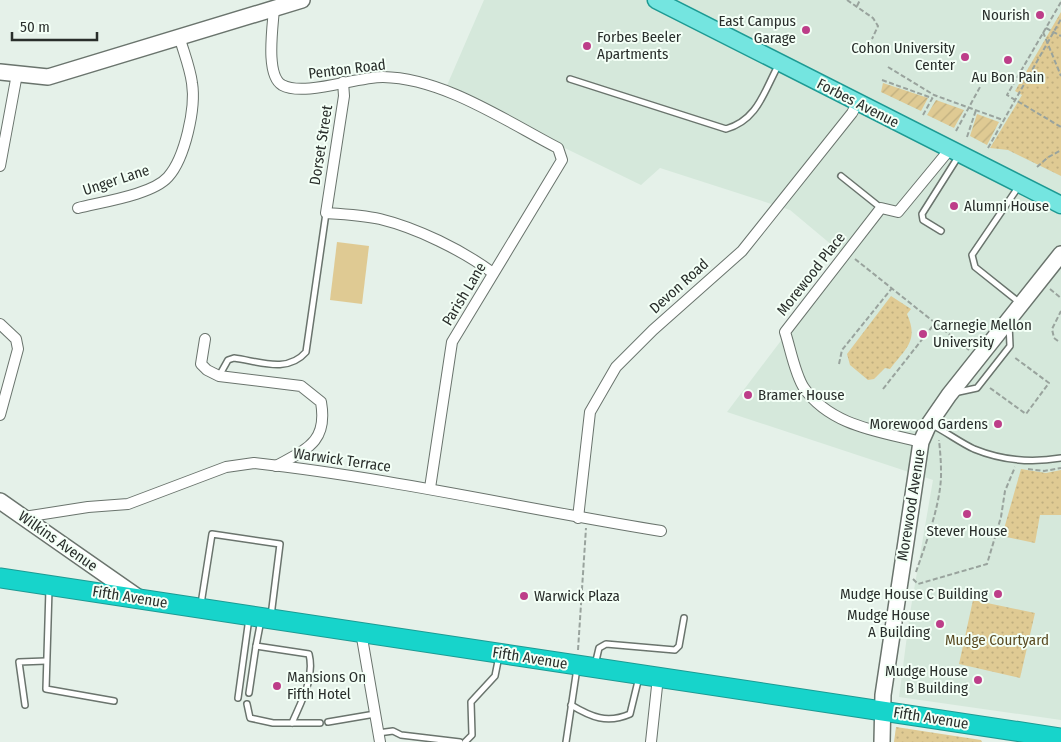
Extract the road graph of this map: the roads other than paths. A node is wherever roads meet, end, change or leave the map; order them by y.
1 (302, 0) edge
2 (656, 0) edge
3 (274, 8) junction
4 (180, 39) junction
5 (779, 63) junction
6 (0, 72) edge
7 (17, 74) junction
8 (570, 79) dead end
9 (342, 82) junction
10 (858, 102) junction
11 (955, 152) junction
12 (562, 160) joint
13 (0, 166) edge
14 (841, 176) dead end
15 (1019, 185) junction
16 (1061, 205) edge
17 (78, 208) dead end
18 (881, 208) junction
19 (326, 213) junction
20 (941, 232) dead end
21 (1061, 254) edge
22 (493, 273) junction
23 (1021, 303) junction
24 (0, 324) edge
25 (204, 339) dead end
26 (219, 376) junction
27 (0, 415) edge
28 (930, 424) junction
29 (921, 442) junction
30 (1061, 458) edge
31 (276, 466) junction
32 (430, 488) junction
33 (0, 502) edge
34 (24, 517) junction
35 (582, 518) junction
36 (661, 531) dead end
37 (0, 578) edge
38 (49, 585) junction
39 (140, 599) junction
40 (200, 608) junction
41 (260, 617) junction
42 (684, 618) dead end
43 (361, 632) junction
44 (256, 646) junction
45 (499, 653) junction
46 (46, 661) junction
47 (586, 666) junction
48 (649, 676) junction
49 (248, 693) dead end
50 (238, 698) dead end
51 (114, 701) dead end
52 (247, 704) dead end
53 (25, 705) dead end
54 (571, 705) junction
55 (883, 711) junction
56 (375, 714) junction
57 (328, 722) dead end
58 (292, 723) junction
59 (320, 723) dead end
60 (379, 737) edge
61 (1061, 738) edge
62 (460, 742) edge
63 (465, 742) edge
64 (566, 742) edge
65 (651, 742) edge
66 (882, 742) edge

1 - 3 main road
2 - 5 main road, Forbes Avenue
3 - 4 main road
3 - 9 street, Penton Road
4 - 7 main road
4 - 17 street, Unger Lane
5 - 8 lane
5 - 10 main road, Forbes Avenue
6 - 7 main road
7 - 13 street
9 - 12 street, Penton Road
9 - 19 street, Dorset Street
10 - 11 main road, Forbes Avenue
10 - 35 street, Devon Road
11 - 15 main road, Forbes Avenue
11 - 18 street
11 - 20 lane
12 - 22 street, Parish Lane
14 - 18 lane
15 - 16 main road, Forbes Avenue
15 - 23 lane
18 - 29 street, Morewood Place
19 - 22 street
19 - 26 lane
21 - 23 main road, Morewood Avenue
22 - 32 street, Parish Lane
23 - 28 main road, Morewood Avenue
24 - 27 street
25 - 26 street
26 - 31 street
28 - 29 main road, Morewood Avenue
28 - 30 lane
29 - 55 main road, Morewood Avenue
31 - 32 street, Warwick Terrace
31 - 34 street, Warwick Terrace
32 - 35 street, Warwick Terrace
33 - 34 main road, Wilkins Avenue
34 - 39 main road, Wilkins Avenue
35 - 36 street, Warwick Terrace
37 - 38 highway, Fifth Avenue
38 - 39 highway, Fifth Avenue
38 - 46 lane
39 - 40 highway, Fifth Avenue
40 - 41 highway, Fifth Avenue
40 - 41 lane
41 - 43 highway, Fifth Avenue
41 - 44 lane
41 - 50 lane
42 - 47 lane
43 - 45 highway, Fifth Avenue
43 - 56 street
44 - 49 lane
44 - 58 lane
45 - 47 highway, Fifth Avenue
45 - 63 lane
46 - 51 lane
46 - 53 lane
47 - 48 highway, Fifth Avenue
47 - 54 lane
48 - 54 lane
48 - 55 highway, Fifth Avenue
48 - 65 street
52 - 58 lane
54 - 64 lane
55 - 61 highway, Fifth Avenue
55 - 66 main road, Morewood Avenue
56 - 57 lane
56 - 60 street
58 - 59 lane
60 - 62 lane

